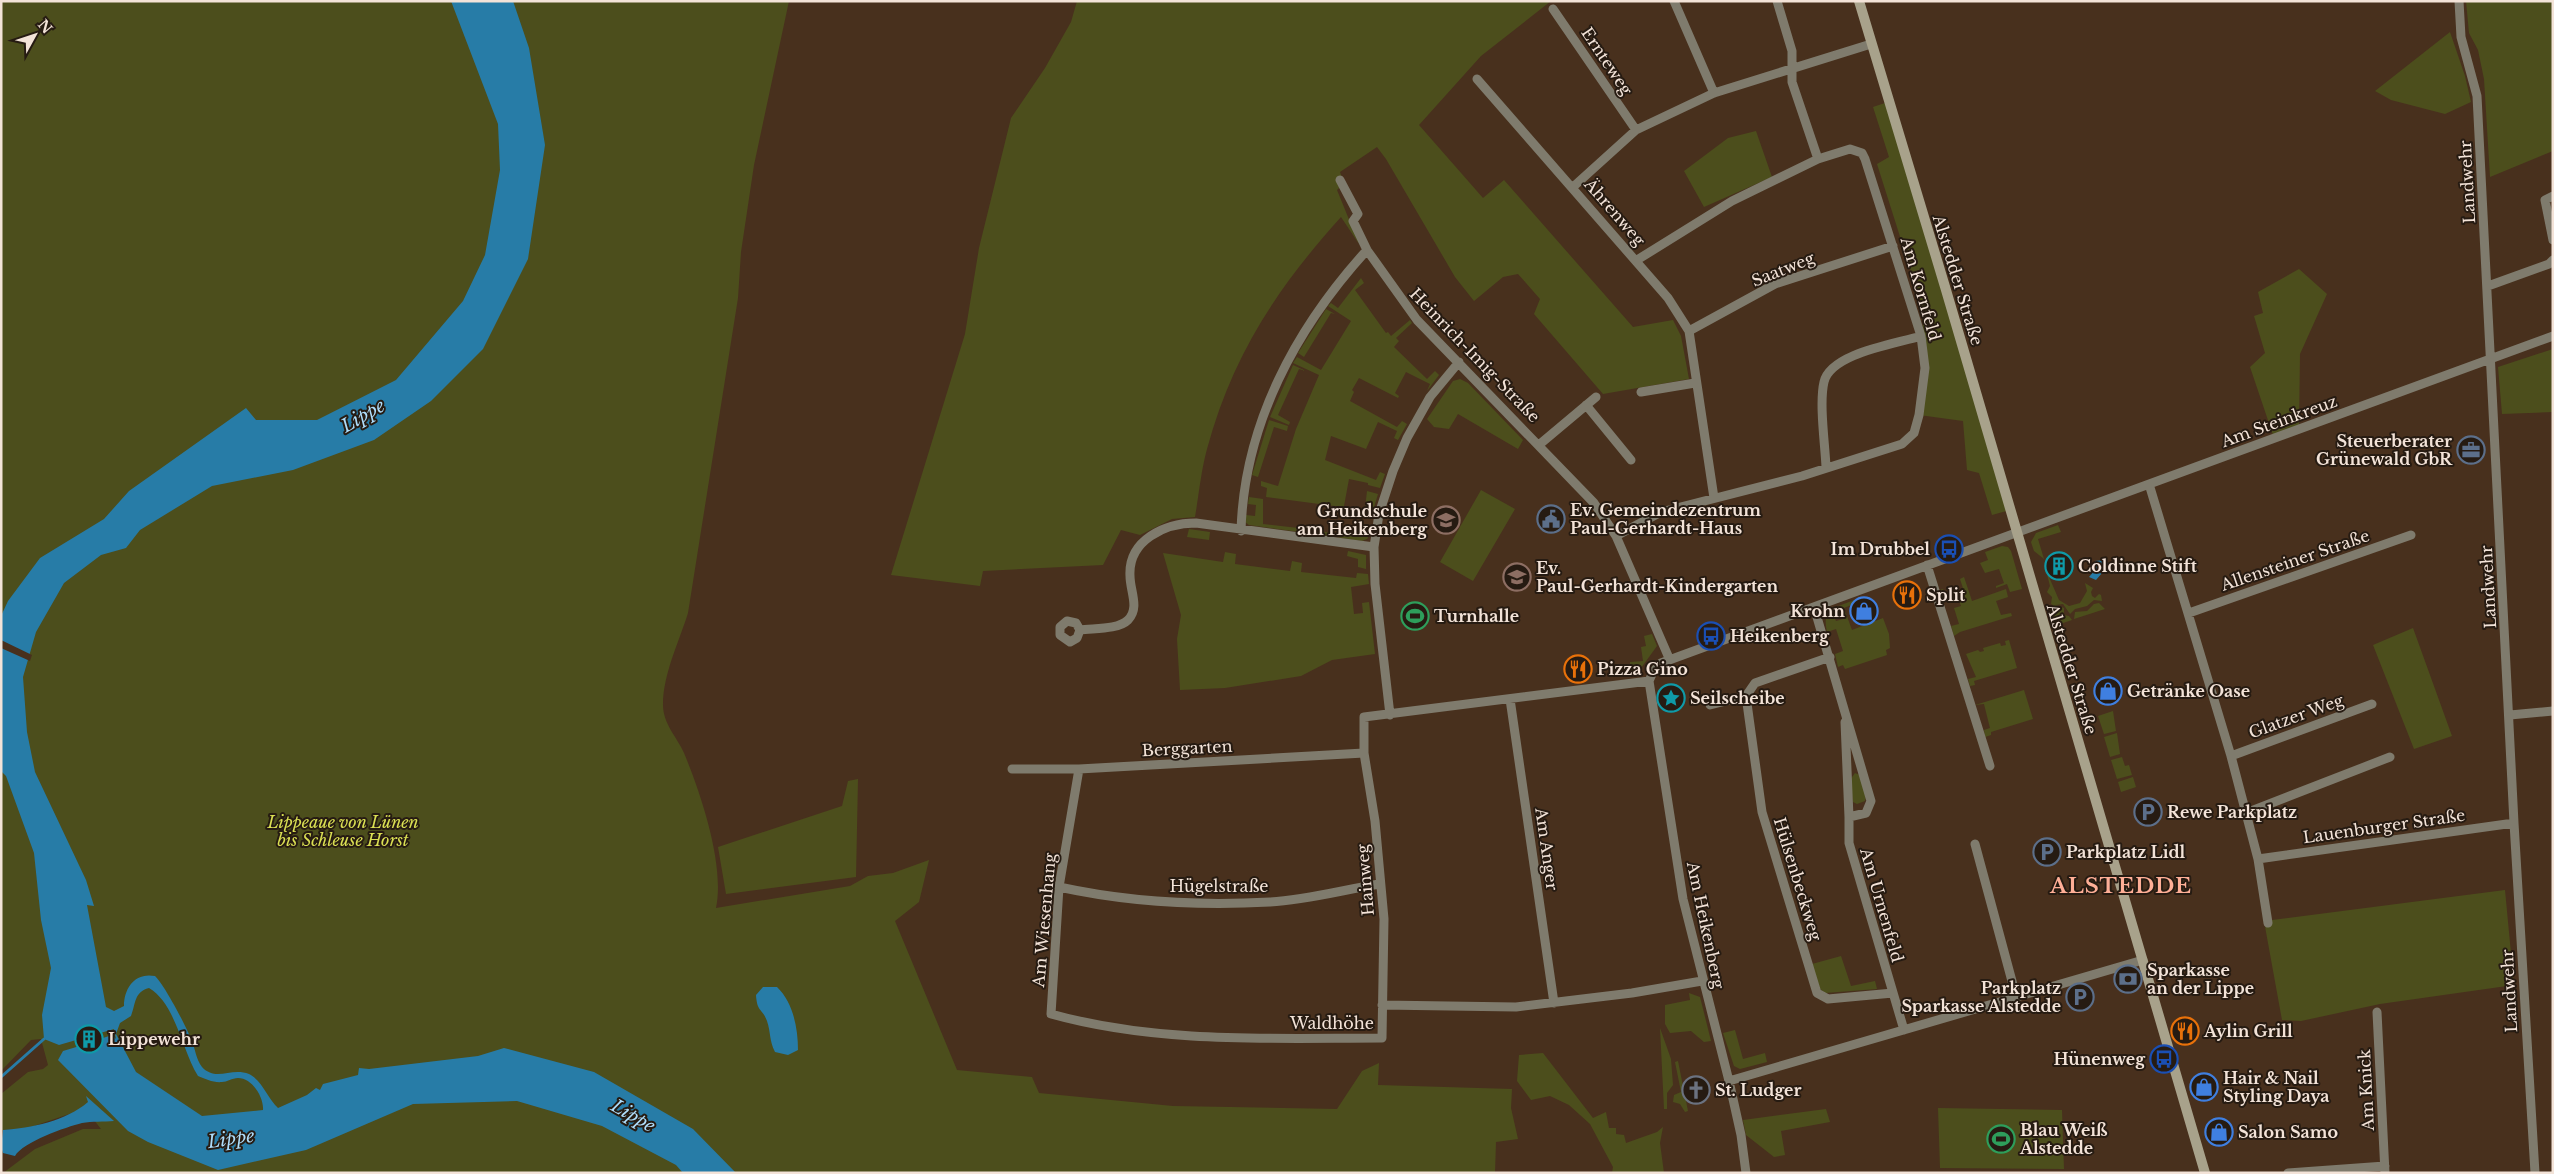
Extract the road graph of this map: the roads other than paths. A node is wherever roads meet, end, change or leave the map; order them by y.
1 (1674, 1) edge
2 (1778, 1) edge
3 (1858, 1) edge
4 (2459, 1) edge
5 (1553, 9) dead end
6 (1871, 44) junction
7 (1792, 67) junction
8 (1477, 79) dead end
9 (1714, 93) junction
10 (1636, 130) junction
11 (1818, 159) junction
12 (1340, 180) dead end
13 (1573, 187) junction
14 (2553, 196) edge
15 (2553, 240) edge
16 (1893, 246) junction
17 (1367, 250) junction
18 (1637, 260) junction
19 (2553, 260) edge
20 (2488, 286) junction
21 (1689, 331) junction
22 (1922, 336) junction
23 (2553, 336) edge
24 (2491, 357) junction
25 (1459, 362) junction
26 (1695, 383) junction
27 (1641, 392) dead end
28 (1596, 397) dead end
29 (1586, 405) junction
30 (1540, 444) junction
31 (1631, 460) dead end
32 (1826, 467) junction
33 (2149, 484) junction
34 (1714, 498) junction
35 (1241, 531) junction
36 (2016, 533) junction
37 (2411, 535) dead end
38 (1616, 536) junction
39 (1374, 547) junction
40 (1927, 565) junction
41 (1814, 607) junction
42 (2189, 613) junction
43 (1080, 630) dead end
44 (1830, 657) junction
45 (1669, 658) junction
46 (1649, 681) junction
47 (1746, 696) junction
48 (1510, 699) junction
49 (2372, 704) dead end
50 (1710, 705) dead end
51 (1844, 709) junction
52 (2553, 711) edge
53 (1390, 715) junction
54 (2510, 715) junction
55 (1364, 753) junction
56 (2231, 756) junction
57 (2390, 757) dead end
58 (1990, 766) dead end
59 (1012, 769) dead end
60 (1079, 769) junction
61 (2246, 814) junction
62 (1849, 817) junction
63 (2514, 823) junction
64 (1975, 844) dead end
65 (2258, 859) junction
66 (1379, 884) junction
67 (1059, 886) junction
68 (2268, 923) dead end
69 (2143, 960) junction
70 (1702, 981) junction
71 (1893, 993) junction
72 (2016, 996) junction
73 (1554, 1003) junction
74 (1382, 1005) junction
75 (2377, 1012) dead end
76 (1051, 1014) joint
77 (1904, 1030) junction
78 (1729, 1081) junction
79 (2385, 1169) edge
80 (1746, 1173) edge
81 (2205, 1173) edge
82 (2288, 1173) edge
83 (2535, 1173) edge

1 - 9 street
2 - 7 street
3 - 6 street, Alstedder Straße
4 - 20 street, Landwehr
5 - 10 street, Ernteweg
6 - 7 street
6 - 36 street, Alstedder Straße
7 - 9 street
7 - 11 street
8 - 13 street, Ährenweg
9 - 10 street
10 - 13 street
11 - 16 street, Am Kornfeld
11 - 18 street, Am Kornfeld
12 - 17 street, Heinrich-Imig-Straße
13 - 18 street, Ährenweg
14 - 15 street
16 - 21 street, Saatweg
16 - 22 street, Am Kornfeld
17 - 25 street, Heinrich-Imig-Straße
17 - 35 street
18 - 21 street, Ährenweg
19 - 20 street
20 - 24 street, Landwehr
21 - 26 street, Ährenweg
22 - 32 street, Am Kornfeld
22 - 32 street
23 - 24 street, Am Steinkreuz
24 - 33 street, Am Steinkreuz
24 - 54 street, Landwehr
25 - 30 street, Heinrich-Imig-Straße
25 - 39 street
26 - 27 street
26 - 34 street, Ährenweg
28 - 29 street, Heinrich-Imig-Straße
29 - 30 street, Heinrich-Imig-Straße
29 - 31 street
30 - 38 street, Heinrich-Imig-Straße
32 - 34 street, Am Kornfeld
33 - 36 street, Am Steinkreuz
33 - 42 street
34 - 38 street, Am Kornfeld
35 - 39 street
35 - 43 street
36 - 40 street
36 - 69 street, Alstedder Straße
37 - 42 street, Allensteiner Straße
38 - 45 street, Heinrich-Imig-Straße
39 - 53 street
40 - 41 street
40 - 58 street
41 - 44 street, Am Urnenfeld
41 - 45 street
42 - 56 street
44 - 47 street
44 - 51 street, Am Urnenfeld
45 - 46 street
46 - 48 street
46 - 70 street, Am Heikenberg
47 - 50 street
47 - 71 street, Hülsenbeckweg
48 - 53 street
48 - 73 street, Am Anger
49 - 56 street, Glatzer Weg
51 - 62 street, Am Urnenfeld
51 - 62 street, Am Urnenfeld
52 - 54 street
53 - 55 street, Hainweg
54 - 63 street, Landwehr
55 - 60 street, Berggarten
55 - 66 street, Hainweg
56 - 61 street
57 - 61 street
59 - 60 street, Berggarten
60 - 67 street, Am Wiesenhang
61 - 65 street
62 - 71 street, Am Urnenfeld
63 - 65 street, Lauenburger Straße
63 - 83 street, Landwehr
64 - 72 street
65 - 68 street
66 - 67 street, Hügelstraße
66 - 74 street, Hainweg
67 - 76 street, Am Wiesenhang
69 - 72 street
69 - 81 street, Alstedder Straße
70 - 73 street, Waldhöhe
70 - 78 street, Am Heikenberg
71 - 77 street, Am Urnenfeld
72 - 77 street
73 - 74 street, Waldhöhe
74 - 76 street, Waldhöhe
75 - 79 street, Am Knick
77 - 78 street
78 - 80 street, Am Heikenberg
79 - 82 street, Am Knick

